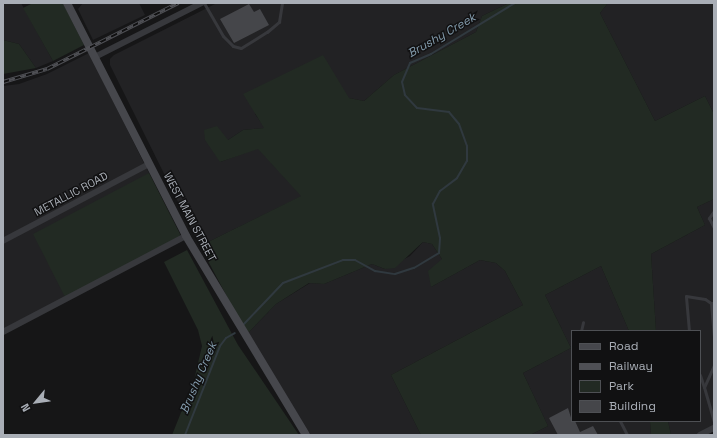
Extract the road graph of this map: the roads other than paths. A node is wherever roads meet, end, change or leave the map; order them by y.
1 (203, 3) edge
2 (282, 3) edge
3 (69, 4) edge
4 (95, 57) junction
5 (149, 164) junction
6 (714, 211) edge
7 (714, 228) edge
8 (186, 236) junction
9 (3, 241) edge
10 (713, 303) edge
11 (582, 322) dead end
12 (581, 330) edge
13 (689, 330) edge
14 (3, 332) edge
15 (714, 336) edge
16 (714, 365) edge
17 (701, 378) edge
18 (704, 387) junction
19 (620, 422) edge
20 (714, 423) edge
21 (714, 428) edge
22 (306, 435) edge
23 (627, 435) edge
24 (700, 435) edge

1 - 2 lane
1 - 4 street
3 - 4 main road, WEST MAIN STREET
4 - 5 main road, WEST MAIN STREET
5 - 8 main road, WEST MAIN STREET
5 - 9 street, METALLIC ROAD
6 - 7 lane
8 - 14 street
8 - 22 main road, WEST MAIN STREET
10 - 13 lane
10 - 15 lane
11 - 12 lane
16 - 18 lane
17 - 18 lane
18 - 20 lane
19 - 23 lane
21 - 24 street

